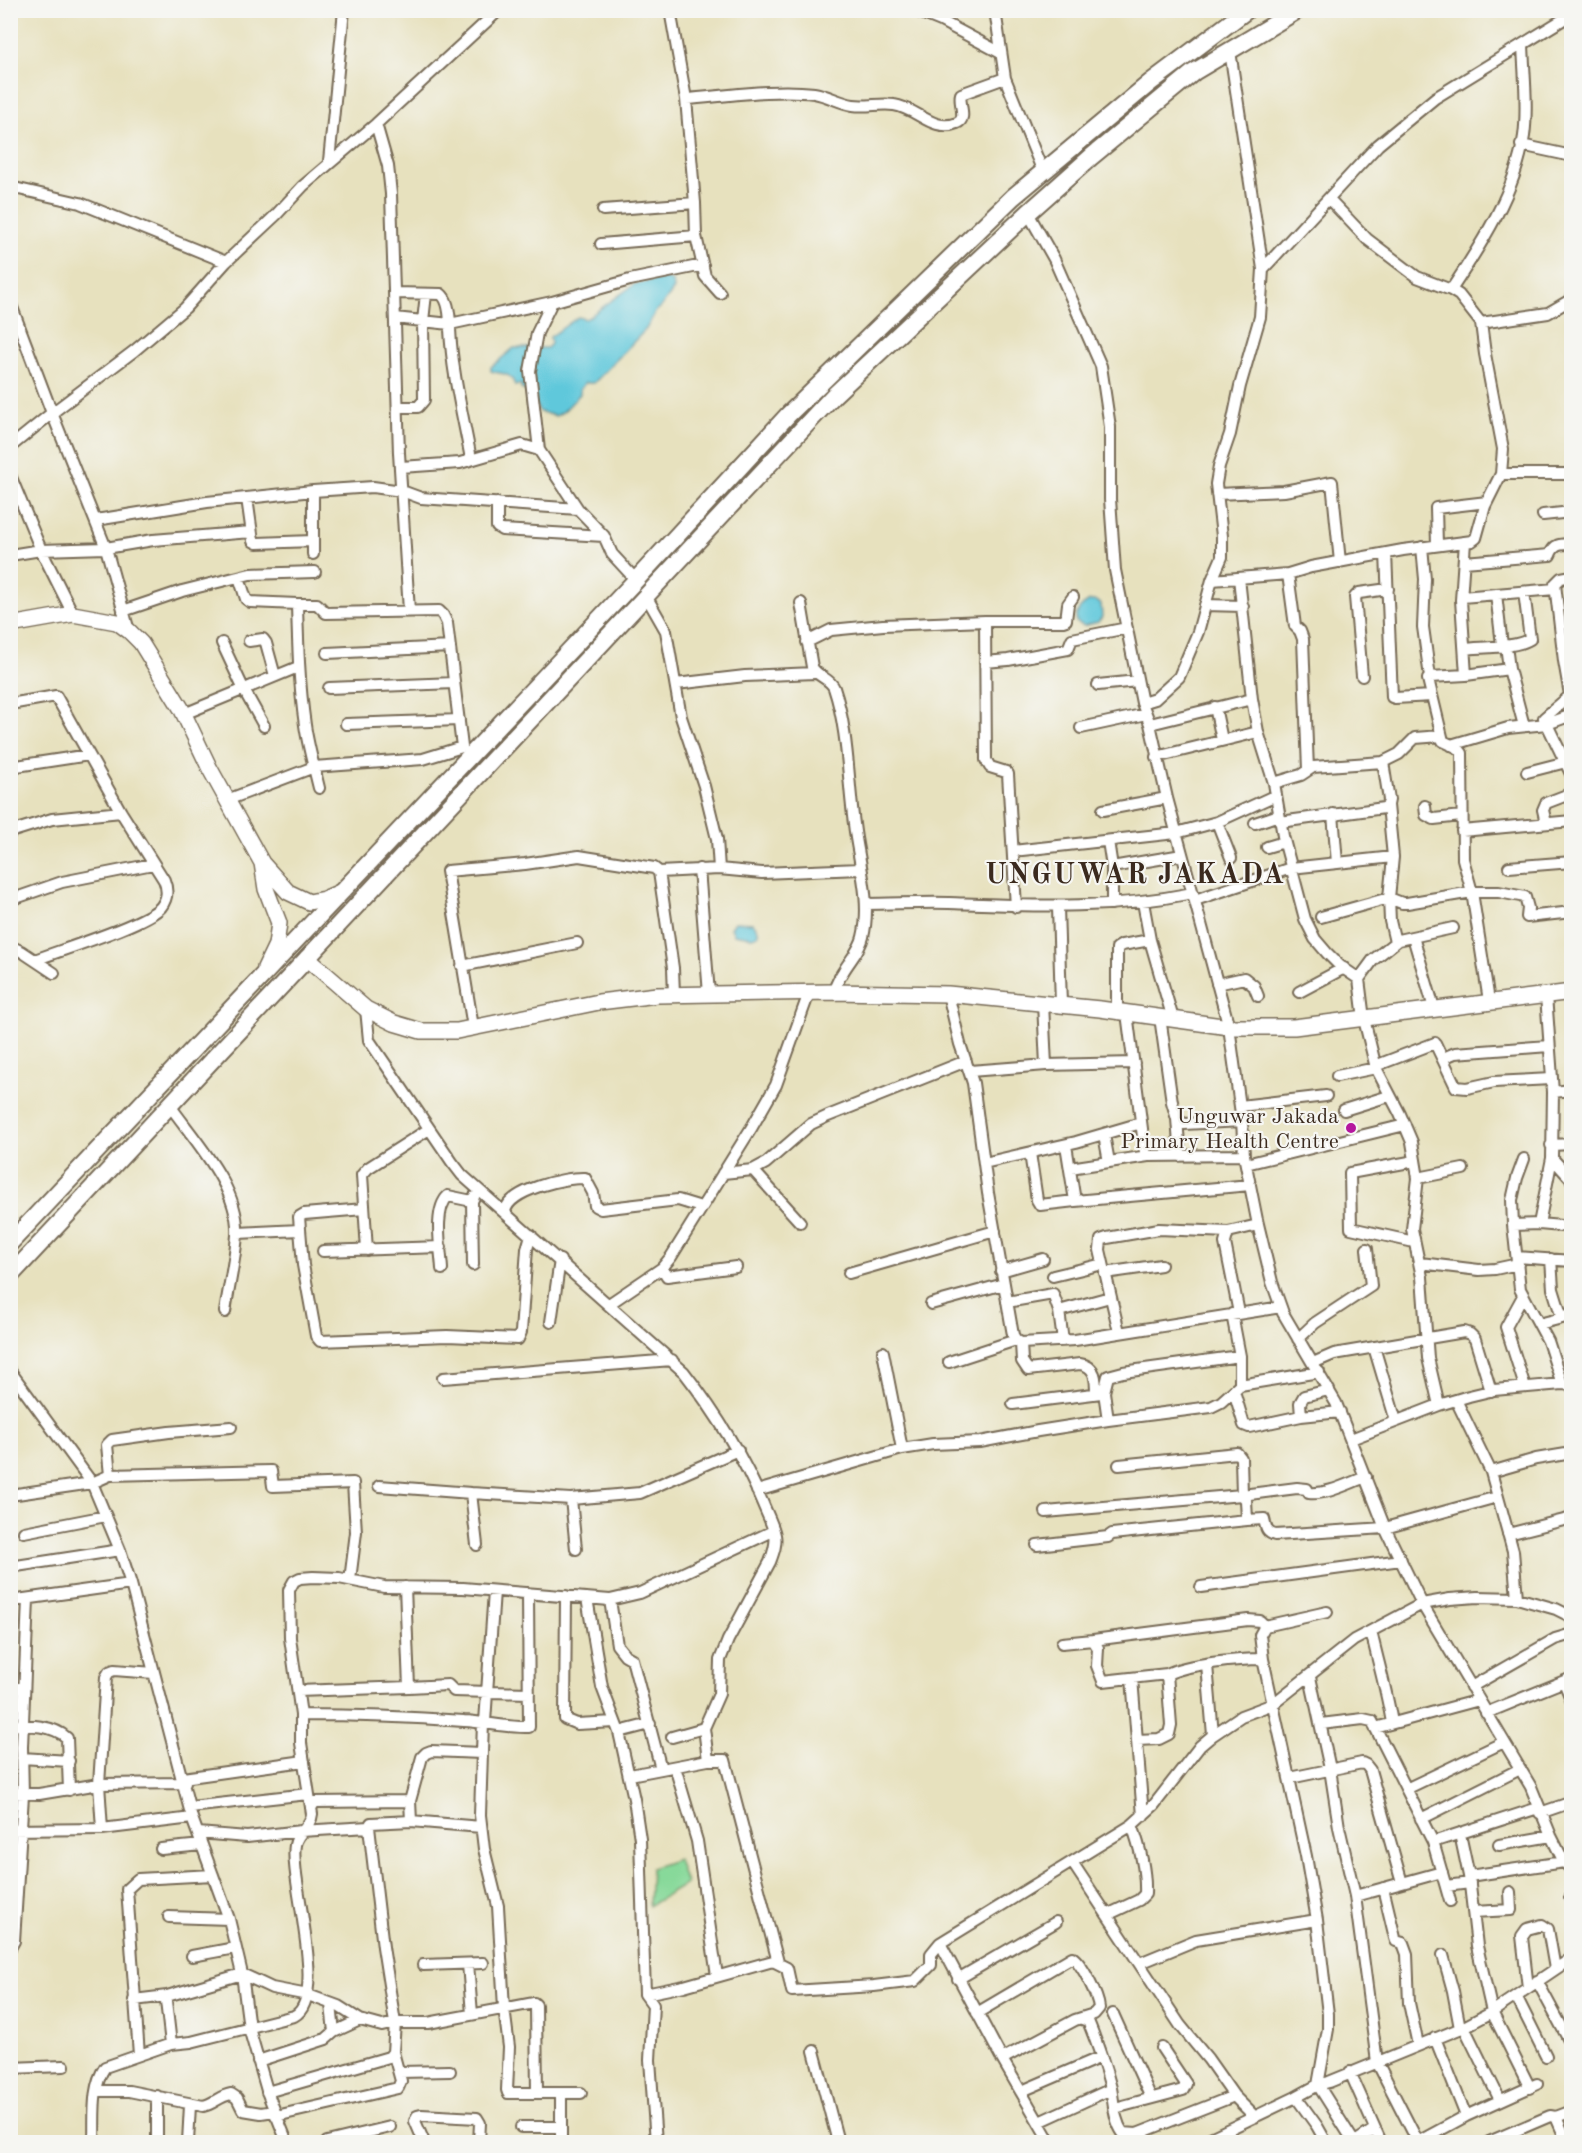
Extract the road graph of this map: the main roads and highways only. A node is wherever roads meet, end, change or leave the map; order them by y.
1 (1298, 10) edge
2 (1241, 13) edge
3 (10, 1243) edge
4 (10, 1276) edge

1 - 4 main road
2 - 3 main road

